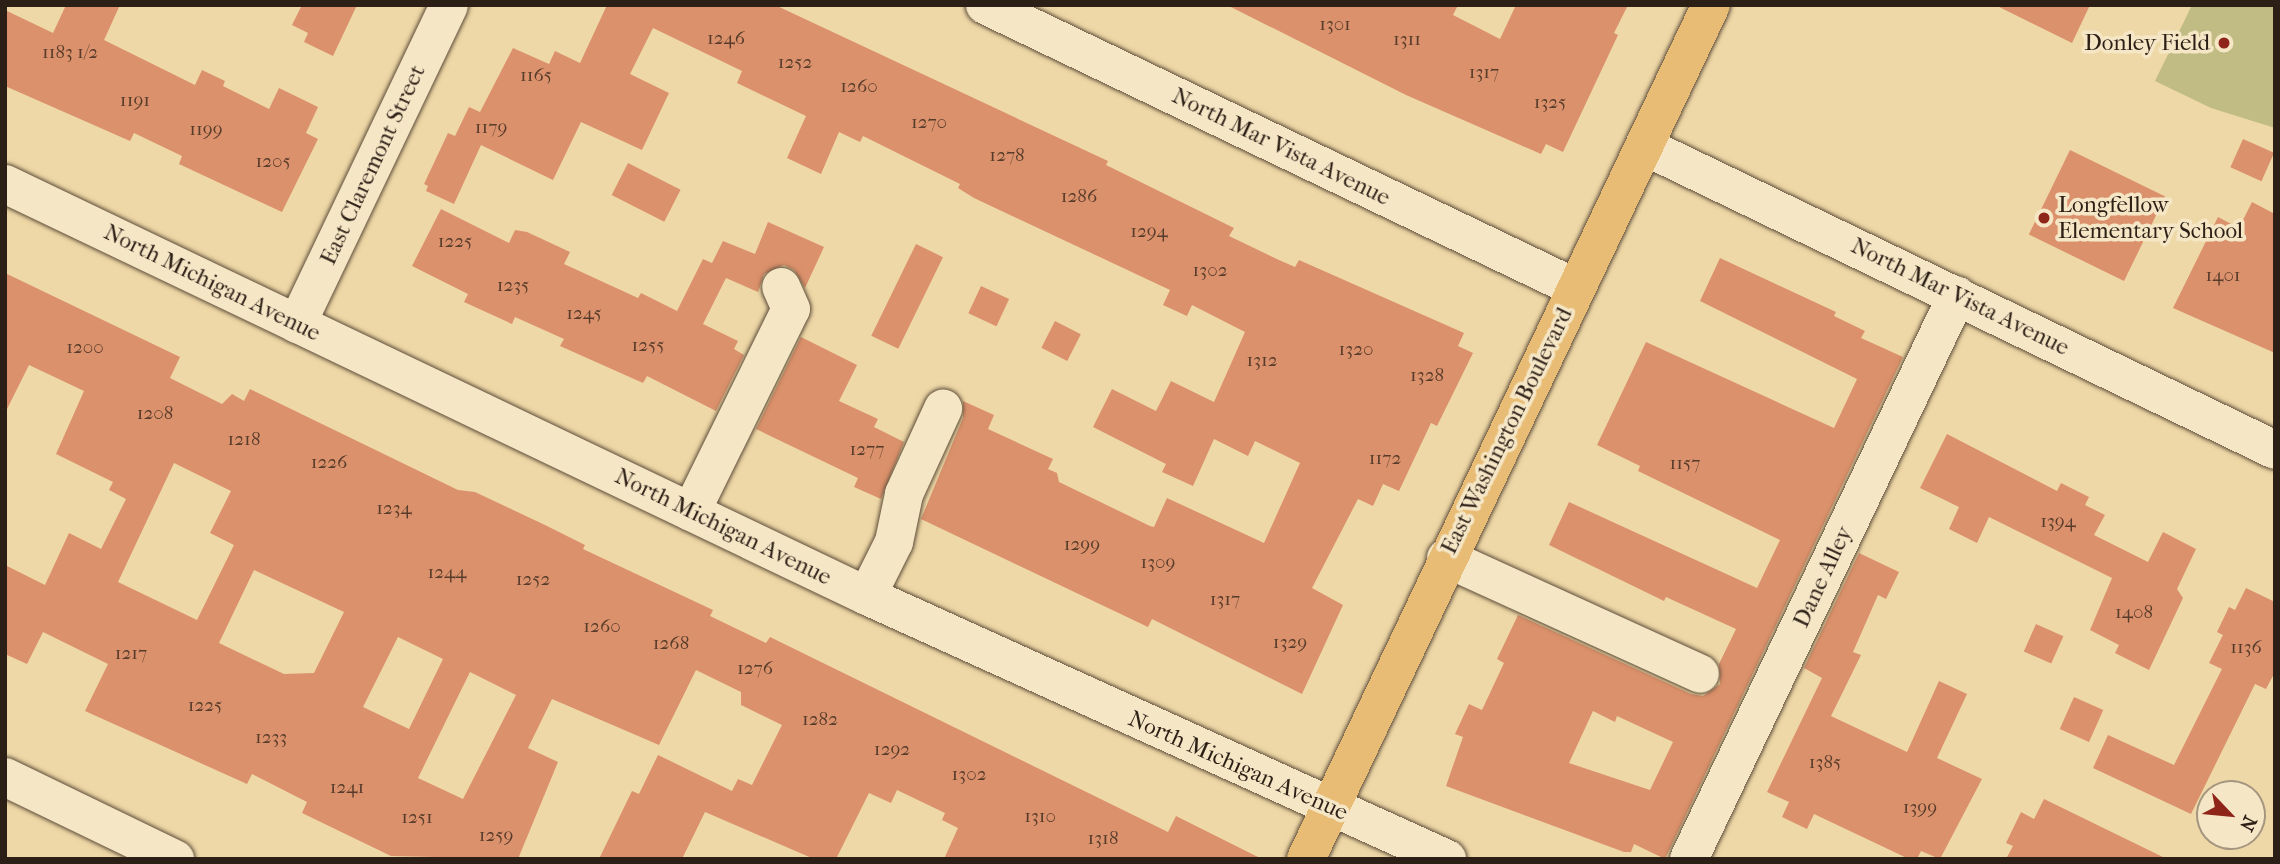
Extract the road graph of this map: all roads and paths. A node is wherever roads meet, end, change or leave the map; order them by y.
1 (449, 5) edge
2 (985, 5) edge
3 (1710, 5) edge
4 (1644, 146) junction
5 (5, 184) edge
6 (782, 287) dead end
7 (1576, 288) junction
8 (1957, 295) junction
9 (298, 324) junction
10 (943, 409) dead end
11 (2275, 450) edge
12 (691, 512) junction
13 (1446, 558) junction
14 (867, 596) junction
15 (1700, 674) dead end
16 (5, 777) edge
17 (1330, 808) junction
18 (175, 859) edge
19 (1306, 859) edge
20 (1447, 859) edge
21 (1689, 859) edge

1 - 9 street, East Claremont Street
2 - 7 street, North Mar Vista Avenue
3 - 4 main road, East Washington Boulevard
4 - 7 main road, East Washington Boulevard
4 - 8 street, North Mar Vista Avenue
5 - 9 street, North Michigan Avenue
6 - 12 street
7 - 13 main road, East Washington Boulevard
8 - 11 street, North Mar Vista Avenue
8 - 21 street, Dane Alley
9 - 12 street, North Michigan Avenue
10 - 14 street
12 - 14 street, North Michigan Avenue
13 - 15 street
13 - 17 main road, East Washington Boulevard
14 - 17 street, North Michigan Avenue
16 - 18 street
17 - 19 main road, East Washington Boulevard
17 - 20 street, North Michigan Avenue

